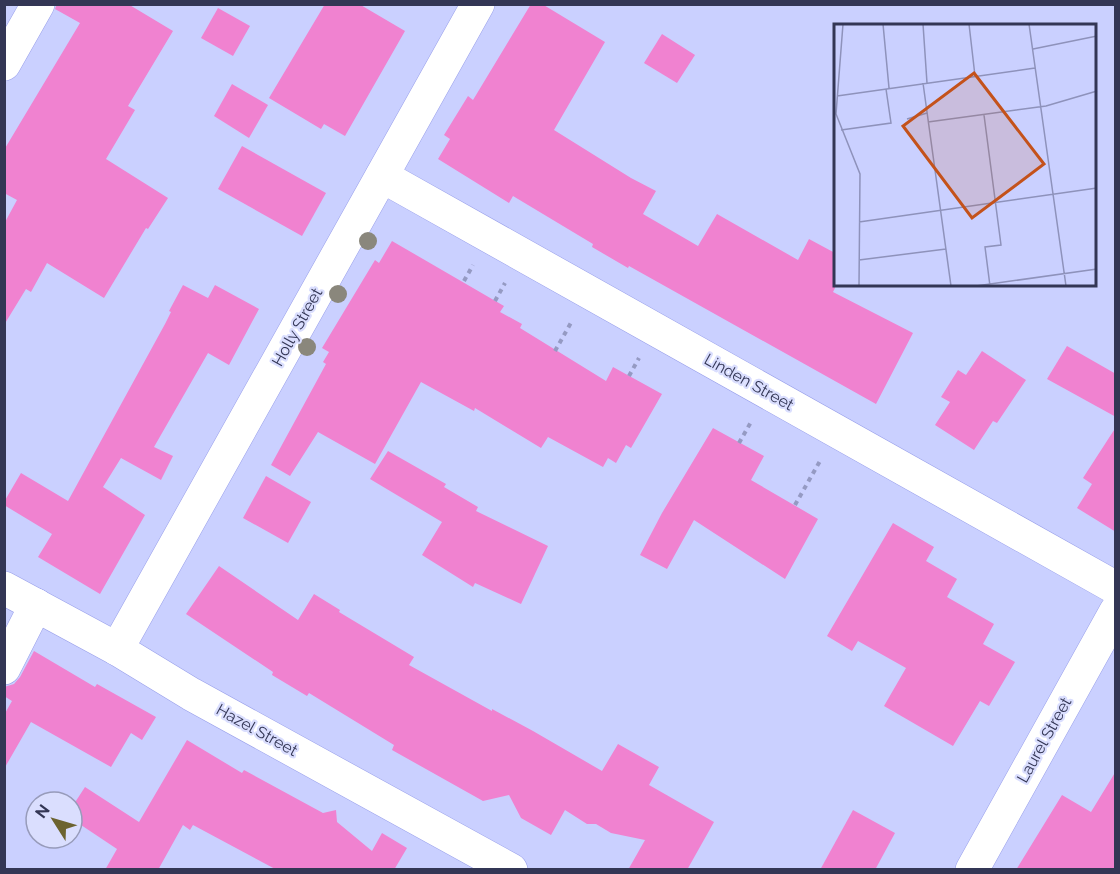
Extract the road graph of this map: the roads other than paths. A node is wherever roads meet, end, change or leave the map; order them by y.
1 (478, 4) edge
2 (26, 8) edge
3 (4, 64) edge
4 (382, 176) junction
5 (4, 588) edge
6 (1116, 588) edge
7 (36, 605) junction
8 (1116, 610) edge
9 (117, 649) junction
10 (4, 668) edge
11 (511, 870) edge
12 (972, 870) edge

1 - 4 street, Holly Street
2 - 3 street
4 - 6 street, Linden Street
4 - 9 street, Holly Street
5 - 7 street, Hazel Street
7 - 9 street, Hazel Street
7 - 10 street
8 - 12 street, Laurel Street
9 - 11 street, Hazel Street

